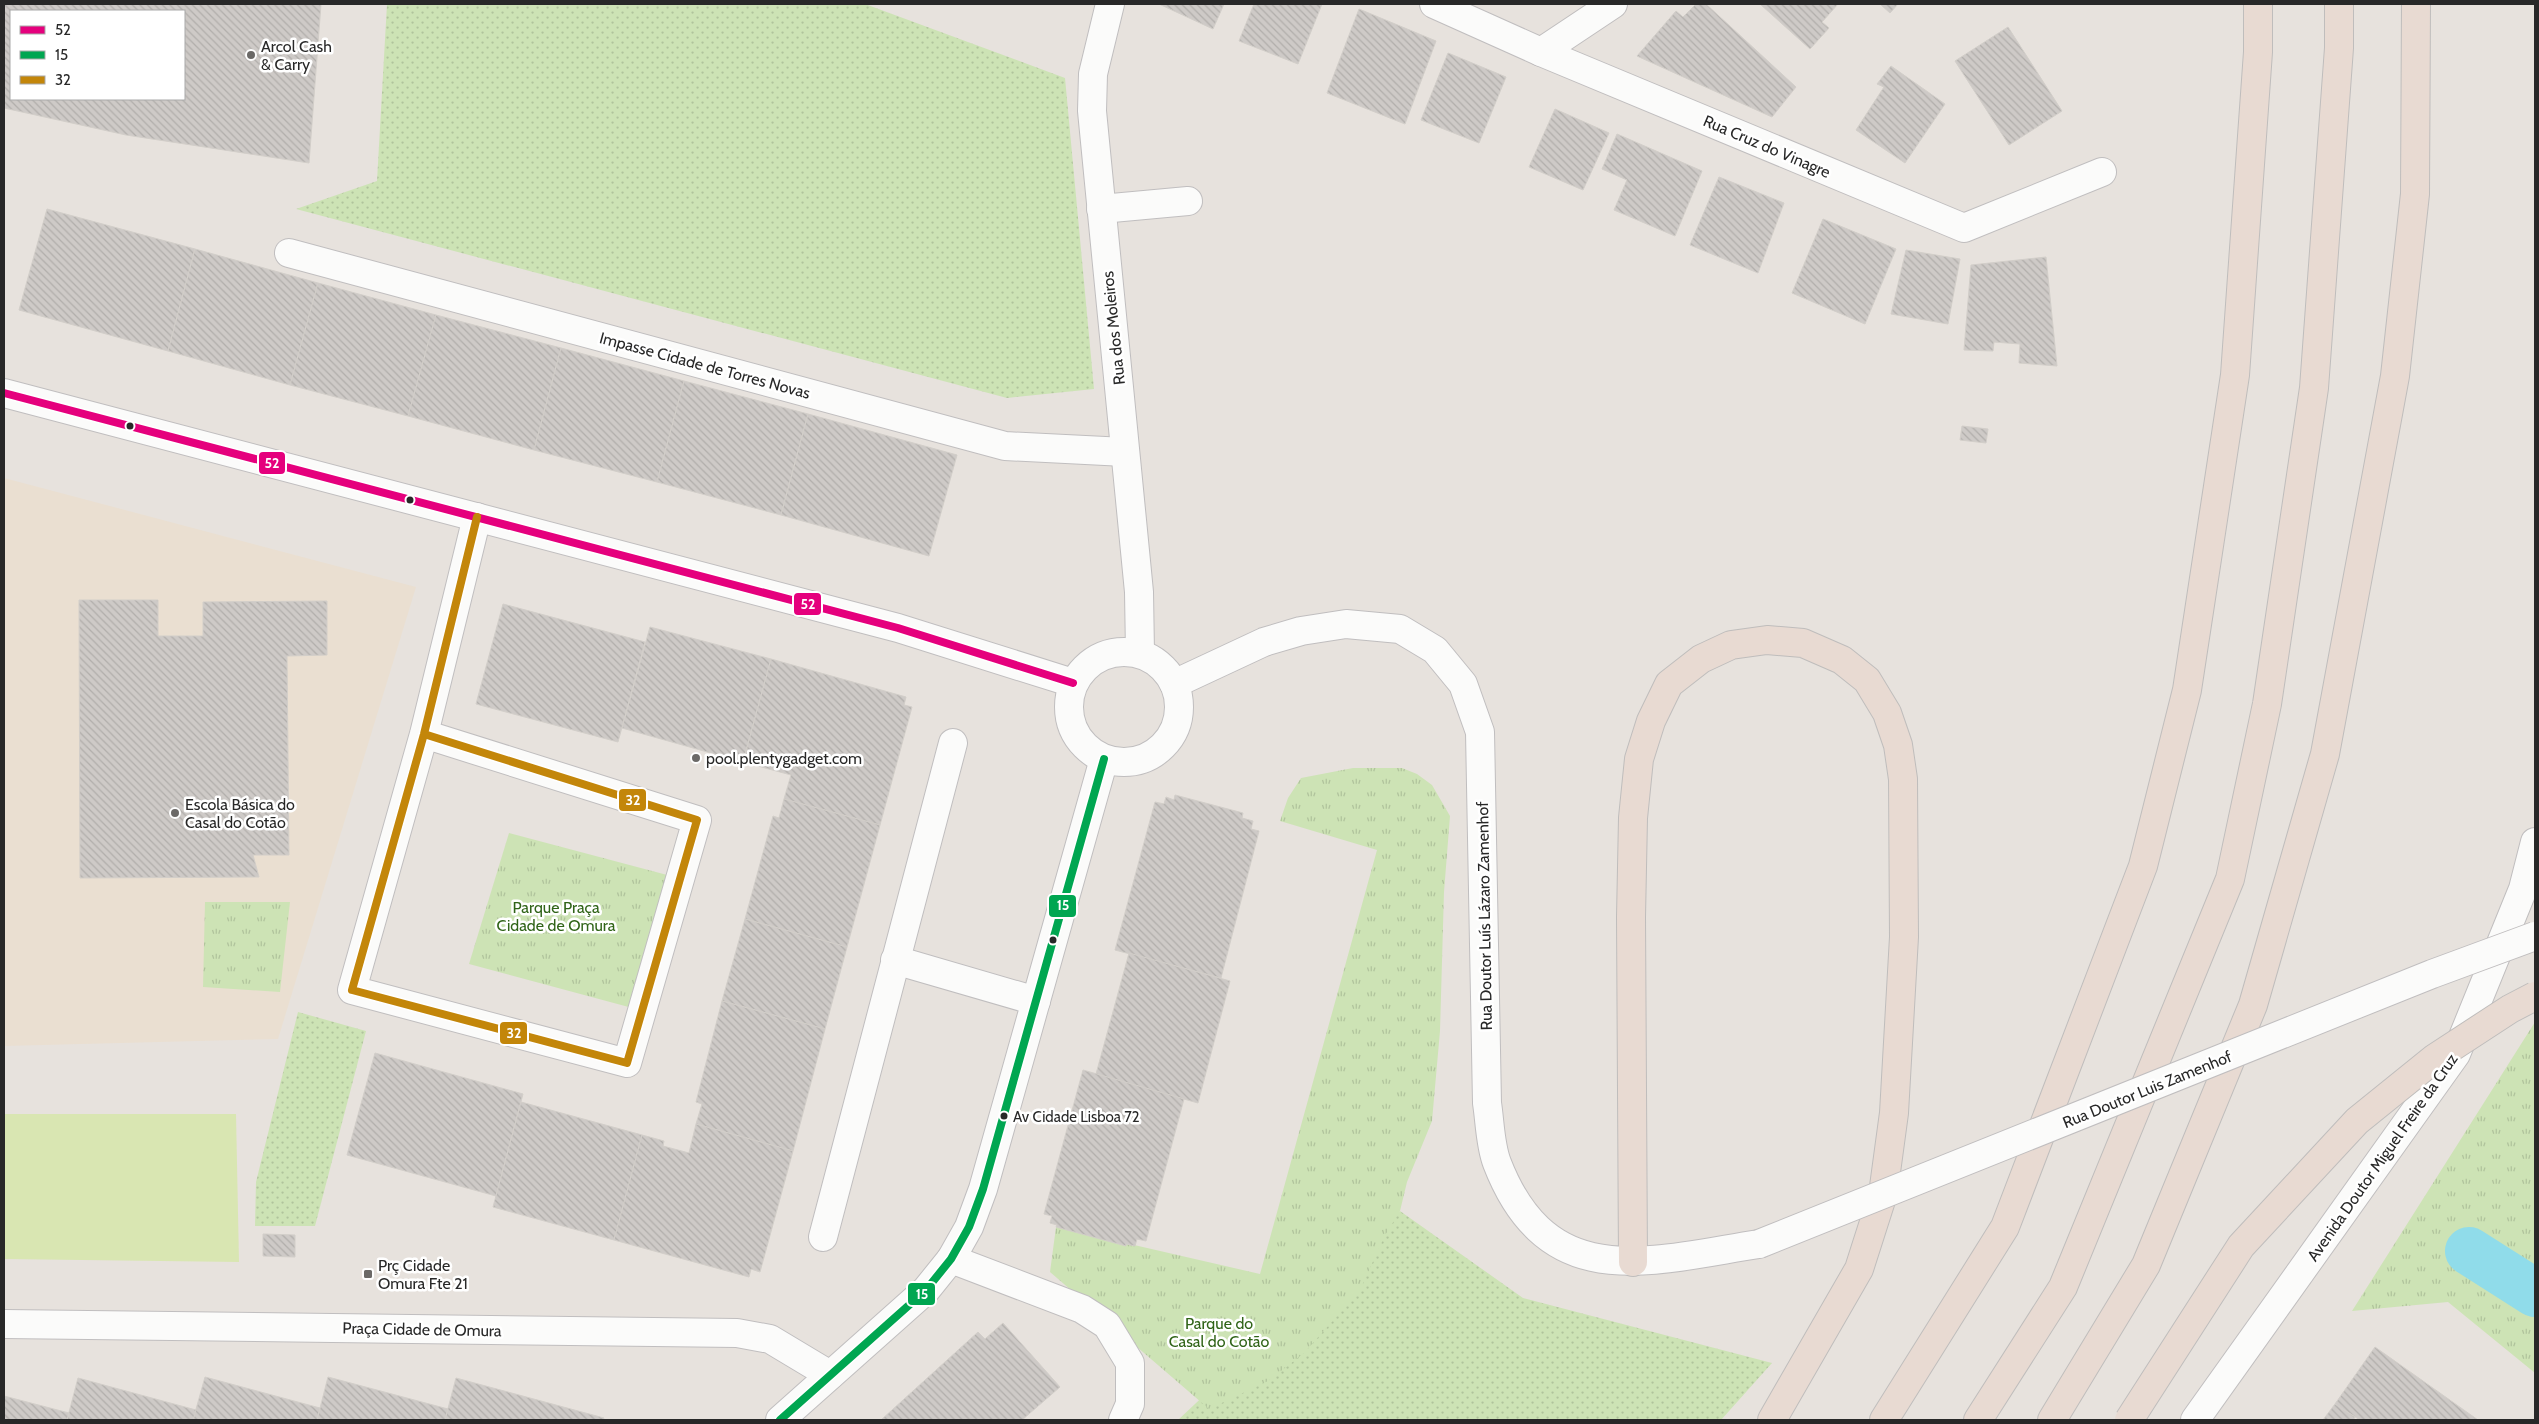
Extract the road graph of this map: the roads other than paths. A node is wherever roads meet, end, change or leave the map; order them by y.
1 (1110, 4) edge
2 (1434, 4) edge
3 (1613, 4) edge
4 (2258, 4) edge
5 (2339, 4) edge
6 (2416, 4) edge
7 (1541, 52) junction
8 (2102, 172) dead end
9 (1188, 201) dead end
10 (1101, 209) junction
11 (289, 253) dead end
12 (4, 393) edge
13 (1125, 452) junction
14 (477, 517) junction
15 (1140, 654) junction
16 (1073, 683) junction
17 (1174, 684) junction
18 (424, 734) junction
19 (953, 743) dead end
20 (1104, 759) junction
21 (2535, 842) edge
22 (2535, 936) edge
23 (895, 960) junction
24 (2535, 996) edge
25 (1036, 1001) junction
26 (823, 1237) dead end
27 (1759, 1244) joint
28 (951, 1260) junction
29 (1633, 1262) junction
30 (4, 1324) edge
31 (830, 1375) junction
32 (780, 1420) edge
33 (1123, 1420) edge
34 (1772, 1420) edge
35 (1884, 1420) edge
36 (1978, 1420) edge
37 (2052, 1420) edge
38 (2128, 1420) edge
39 (2195, 1420) edge

1 - 10 street, Rua dos Moleiros
2 - 7 street, Rua Cruz do Vinagre
3 - 7 street
4 - 35 highway
5 - 36 highway
6 - 37 highway
7 - 8 street, Rua Cruz do Vinagre
9 - 10 street
10 - 13 street, Rua dos Moleiros
11 - 13 street, Impasse Cidade de Torres Novas
12 - 14 street
13 - 15 street, Rua dos Moleiros
14 - 16 street
14 - 18 street
15 - 16 street
15 - 17 street
16 - 20 street
17 - 20 street
17 - 29 street, Rua Doutor Luís Lázaro Zamenhof
18 - 18 street
19 - 23 street
20 - 25 street
21 - 39 street, Avenida Doutor Miguel Freire da Cruz
22 - 27 street, Rua Doutor Luis Zamenhof, bridge
23 - 25 street
23 - 26 street
24 - 38 highway, bridge
25 - 28 street
27 - 29 street, Rua Doutor Luís Lázaro Zamenhof
28 - 31 street
28 - 33 street
29 - 34 highway
30 - 31 street, Praça Cidade de Omura
31 - 32 street

